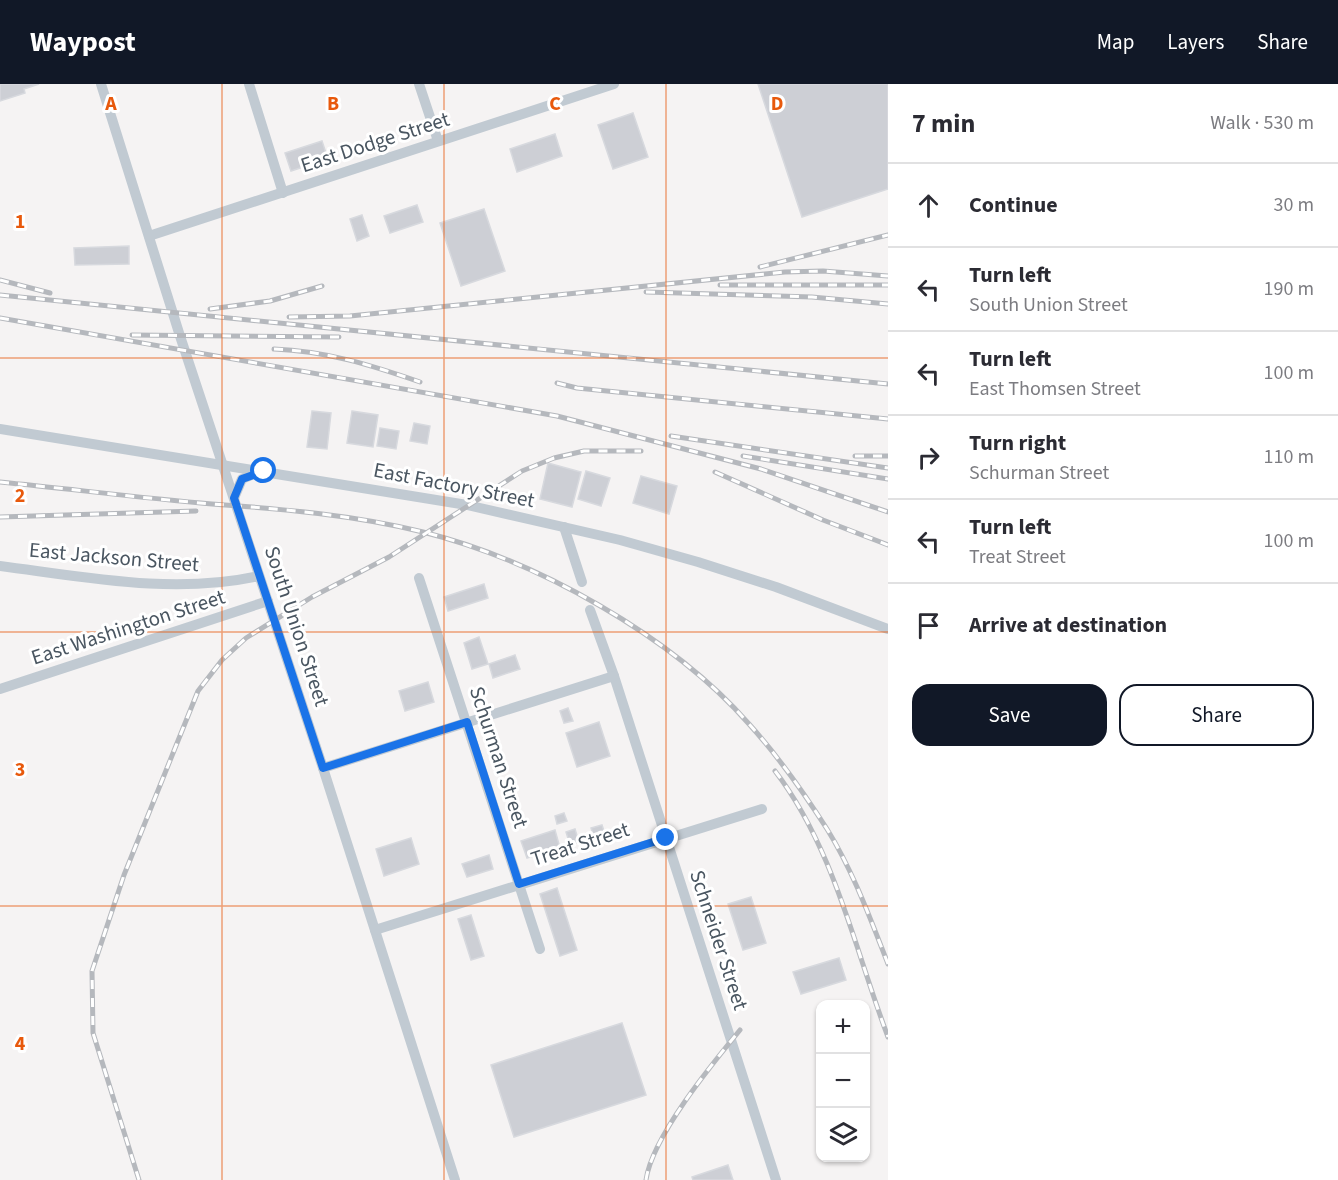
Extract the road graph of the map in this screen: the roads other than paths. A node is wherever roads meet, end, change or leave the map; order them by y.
1 (101, 84) edge
2 (249, 84) edge
3 (419, 84) edge
4 (614, 84) edge
5 (590, 88) edge
6 (438, 141) junction
7 (283, 193) junction
8 (149, 236) junction
9 (0, 429) edge
10 (223, 464) junction
11 (264, 471) junction
12 (234, 498) junction
13 (564, 527) junction
14 (0, 567) edge
15 (260, 576) junction
16 (419, 578) dead end
17 (582, 582) dead end
18 (268, 601) junction
19 (590, 610) dead end
20 (888, 629) edge
21 (614, 676) junction
22 (0, 690) edge
23 (467, 722) junction
24 (323, 768) junction
25 (762, 809) dead end
26 (666, 838) junction
27 (519, 884) junction
28 (375, 930) junction
29 (540, 949) dead end
30 (455, 1180) edge
31 (776, 1180) edge

1 - 8 street, South Union Street
2 - 7 street
3 - 6 street
4 - 5 street, East Dodge Street
5 - 6 street, East Dodge Street
6 - 7 street, East Dodge Street
7 - 8 street, East Dodge Street
8 - 10 street, South Union Street
9 - 10 street, East Factory Street
10 - 11 street, East Factory Street
10 - 12 street, South Union Street
11 - 12 street
11 - 13 street, East Factory Street
12 - 15 street, South Union Street
13 - 17 street
13 - 20 street, East Factory Street
14 - 15 street, East Jackson Street
15 - 18 street, South Union Street
16 - 23 street, Schurman Street
18 - 22 street, East Washington Street
18 - 24 street, South Union Street
19 - 21 street, Schneider Street
21 - 23 street
21 - 26 street, Schneider Street
23 - 24 street
23 - 27 street, Schurman Street
24 - 28 street, South Union Street
25 - 26 street, Treat Street
26 - 27 street, Treat Street
26 - 31 street, Schneider Street
27 - 28 street, Treat Street
27 - 29 street, Schurman Street
28 - 30 street, South Union Street

